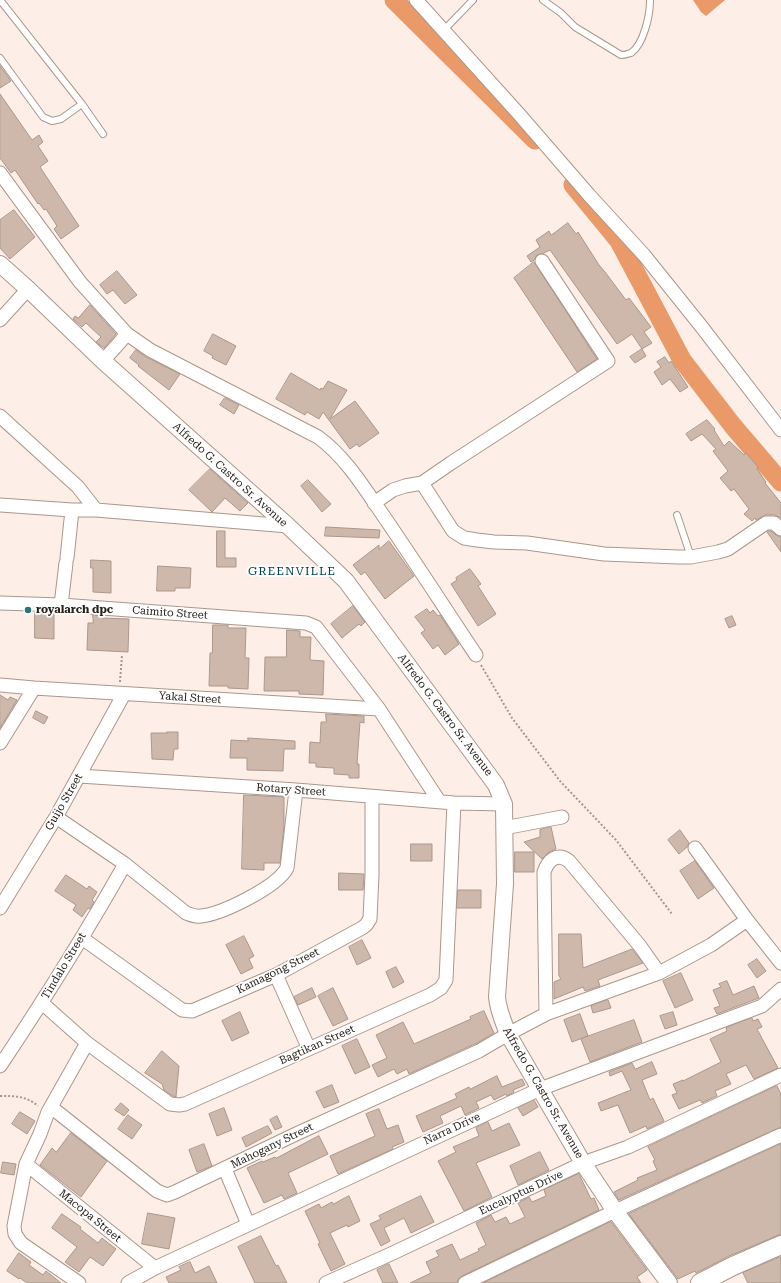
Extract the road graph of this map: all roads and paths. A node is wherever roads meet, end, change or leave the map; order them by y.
1 (0, 0) edge
2 (416, 0) edge
3 (473, 0) edge
4 (543, 0) edge
5 (650, 0) edge
6 (443, 30) junction
7 (0, 58) edge
8 (82, 104) junction
9 (102, 134) dead end
10 (0, 173) edge
11 (542, 261) dead end
12 (0, 264) edge
13 (28, 289) junction
14 (0, 320) edge
15 (127, 334) junction
16 (103, 362) junction
17 (0, 416) edge
18 (781, 430) edge
19 (422, 483) junction
20 (374, 503) junction
21 (0, 505) edge
22 (72, 510) junction
23 (96, 510) junction
24 (677, 515) dead end
25 (288, 526) junction
26 (781, 529) edge
27 (691, 557) junction
28 (0, 603) edge
29 (61, 605) junction
30 (122, 655) dead end
31 (476, 655) joint
32 (0, 685) edge
33 (34, 688) junction
34 (124, 694) junction
35 (380, 709) junction
36 (0, 744) edge
37 (79, 776) junction
38 (296, 790) junction
39 (372, 797) junction
40 (439, 801) junction
41 (454, 803) junction
42 (504, 804) junction
43 (56, 817) junction
44 (562, 817) dead end
45 (504, 828) junction
46 (695, 848) dead end
47 (125, 864) junction
48 (0, 908) edge
49 (672, 914) dead end
50 (747, 920) junction
51 (82, 938) junction
52 (781, 963) edge
53 (659, 973) junction
54 (276, 975) junction
55 (781, 989) edge
56 (42, 1003) junction
57 (546, 1014) junction
58 (508, 1034) junction
59 (87, 1043) junction
60 (309, 1049) junction
61 (0, 1066) edge
62 (781, 1074) edge
63 (540, 1089) junction
64 (0, 1096) edge
65 (50, 1109) junction
66 (781, 1134) edge
67 (584, 1163) junction
68 (26, 1164) junction
69 (225, 1169) junction
70 (615, 1211) junction
71 (248, 1224) junction
72 (781, 1245) edge
73 (155, 1268) junction
74 (79, 1283) edge
75 (128, 1283) edge
76 (326, 1283) edge
77 (465, 1283) edge
78 (669, 1283) edge
79 (700, 1283) edge

1 - 8 lane
2 - 6 street
3 - 6 lane
4 - 5 lane
6 - 18 street
7 - 8 lane
8 - 9 lane
10 - 15 street
11 - 19 street
12 - 13 street, Alfredo G. Castro Sr. Avenue
13 - 14 street
13 - 16 street, Alfredo G. Castro Sr. Avenue
15 - 16 street
15 - 20 street
16 - 25 street, Alfredo G. Castro Sr. Avenue
17 - 23 street
19 - 20 street
19 - 27 street
20 - 31 street
21 - 22 street
22 - 23 street
22 - 29 street
23 - 25 street
24 - 27 lane
25 - 42 street, Alfredo G. Castro Sr. Avenue
26 - 27 street
28 - 29 street, Caimito Street
29 - 35 street, Caimito Street
30 - 34 path
31 - 49 path
32 - 33 street, Yakal Street
33 - 34 street, Yakal Street
33 - 36 street
34 - 35 street, Yakal Street
34 - 37 street, Guijo Street
35 - 40 street
37 - 38 street, Rotary Street
37 - 43 street, Guijo Street
38 - 39 street, Rotary Street
38 - 47 street
39 - 40 street, Rotary Street
39 - 54 street, Kamagong Street
40 - 41 street, Rotary Street
41 - 42 street, Rotary Street
41 - 60 street, Bagtikan Street
42 - 45 street, Alfredo G. Castro Sr. Avenue
43 - 47 street
43 - 48 street, Guijo Street
44 - 45 street
45 - 58 street, Alfredo G. Castro Sr. Avenue
46 - 50 street
47 - 51 street, Tindalo Street
50 - 52 street
50 - 53 street, Mahogany Street
51 - 54 street, Kamagong Street
51 - 56 street, Tindalo Street
53 - 57 street, Mahogany Street
53 - 57 street
54 - 60 street
55 - 63 street, Narra Drive
56 - 59 street, Bagtikan Street
56 - 61 street, Tindalo Street
57 - 58 street, Mahogany Street
58 - 63 street, Alfredo G. Castro Sr. Avenue
58 - 69 street, Mahogany Street
59 - 60 street, Bagtikan Street
59 - 65 street
62 - 67 street, Eucalyptus Drive
63 - 67 street, Alfredo G. Castro Sr. Avenue
63 - 71 street, Narra Drive
64 - 65 path
65 - 68 street
65 - 69 street, Mahogany Street
66 - 70 street
67 - 70 street, Alfredo G. Castro Sr. Avenue
67 - 76 street, Eucalyptus Drive
68 - 73 street, Macopa Street
68 - 74 street
69 - 71 street
70 - 77 street
70 - 78 street, Alfredo G. Castro Sr. Avenue
71 - 73 street, Narra Drive
72 - 79 main road
73 - 75 street, Narra Drive

